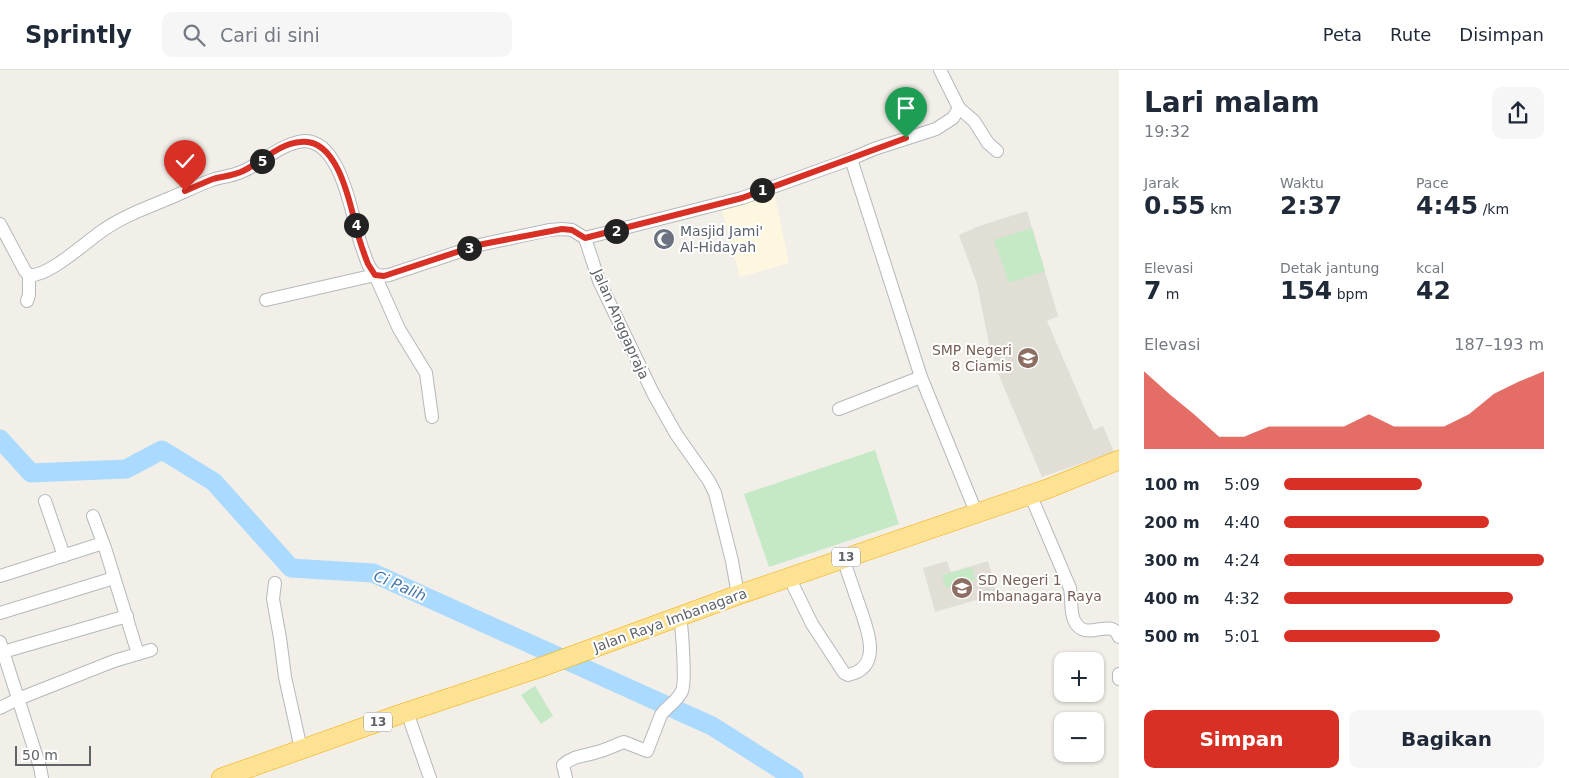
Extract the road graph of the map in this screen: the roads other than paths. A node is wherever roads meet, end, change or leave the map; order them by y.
1 (940, 70) edge
2 (959, 108) junction
3 (997, 151) dead end
4 (851, 159) junction
5 (0, 224) edge
6 (585, 238) junction
7 (29, 275) junction
8 (375, 275) junction
9 (27, 300) dead end
10 (266, 300) dead end
11 (921, 378) junction
12 (839, 409) dead end
13 (432, 417) dead end
14 (1119, 460) edge
15 (1030, 494) junction
16 (45, 501) dead end
17 (976, 512) junction
18 (93, 516) dead end
19 (103, 543) junction
20 (64, 556) junction
21 (843, 558) junction
22 (0, 576) edge
23 (789, 577) junction
24 (114, 578) junction
25 (275, 583) dead end
26 (738, 594) junction
27 (0, 613) edge
28 (127, 616) junction
29 (680, 616) junction
30 (1119, 637) edge
31 (2, 647) edge
32 (151, 650) dead end
33 (138, 654) junction
34 (1119, 674) edge
35 (1119, 679) edge
36 (18, 699) junction
37 (0, 708) edge
38 (407, 712) junction
39 (301, 749) junction
40 (42, 778) edge
41 (221, 778) edge
42 (430, 778) edge
43 (566, 778) edge

1 - 2 street
2 - 3 street
2 - 4 street
4 - 6 street
4 - 11 street
5 - 7 street
6 - 8 street
6 - 26 street, Jalan Anggapraja
7 - 8 street
7 - 9 street
8 - 10 street
8 - 13 street
11 - 12 street
11 - 17 street
14 - 15 highway, Jalan Raya Imbanagara / 13
15 - 17 highway, Jalan Raya Imbanagara / 13
15 - 30 street
16 - 20 street
17 - 21 highway, Jalan Raya Imbanagara / 13
18 - 19 street
19 - 20 street
19 - 24 street
20 - 22 street
21 - 23 highway, Jalan Raya Imbanagara / 13
21 - 23 street
23 - 26 highway, Jalan Raya Imbanagara / 13
24 - 27 street
24 - 28 street
25 - 39 street
26 - 29 highway, Jalan Raya Imbanagara / 13
28 - 31 street
28 - 33 street
29 - 38 highway, Jalan Raya Imbanagara / 13
29 - 43 street
31 - 36 street
32 - 33 street
33 - 36 street
34 - 35 street
36 - 37 street
36 - 40 street
38 - 39 highway, Jalan Raya Imbanagara / 13
38 - 42 street
39 - 41 highway, Jalan Raya Imbanagara / 13

